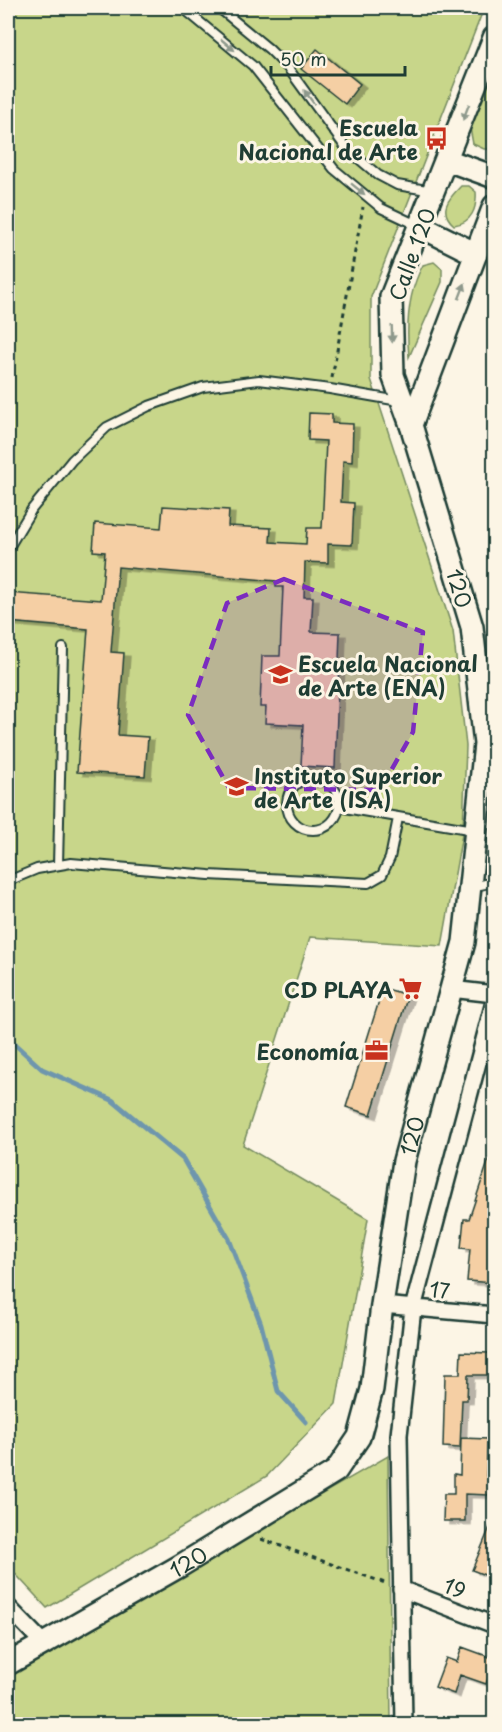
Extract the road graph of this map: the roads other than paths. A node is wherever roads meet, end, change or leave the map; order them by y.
1 (183, 8) edge
2 (219, 8) edge
3 (495, 38) edge
4 (447, 160) junction
5 (495, 177) edge
6 (434, 191) junction
7 (495, 206) edge
8 (420, 226) junction
9 (476, 254) junction
10 (403, 402) junction
11 (411, 425) junction
12 (8, 549) edge
13 (63, 648) dead end
14 (339, 807) junction
15 (398, 818) junction
16 (476, 830) junction
17 (58, 865) junction
18 (8, 881) edge
19 (495, 882) edge
20 (470, 888) junction
21 (451, 989) junction
22 (495, 994) edge
23 (495, 1002) edge
24 (382, 1305) junction
25 (412, 1308) junction
26 (495, 1315) edge
27 (401, 1589) junction
28 (8, 1606) edge
29 (495, 1624) edge
30 (44, 1644) junction
31 (8, 1664) edge
32 (404, 1725) edge

1 -> 8 lane
6 -> 2 lane
3 -> 4 main road, Calle 120
4 - 5 main road
4 - 6 main road, Calle 120
6 - 8 main road, Calle 120
7 - 9 main road
8 - 9 main road
8 -> 10 main road, Calle 120
11 -> 9 main road
10 - 11 main road, Calle 120
10 - 12 lane
11 - 16 main road, 120
13 - 17 lane
14 - 14 lane
14 - 15 lane
15 - 16 lane
15 - 17 lane
16 - 20 main road, 120
17 - 18 lane
19 - 20 lane
20 - 21 main road, 120
21 - 22 street
21 - 24 main road, 120
23 - 25 street
24 - 25 street, 17
24 - 30 main road, 120
25 - 26 street, 17
25 - 27 street
27 - 29 street, 19
27 - 32 street
28 - 30 street
30 - 31 main road, 120

